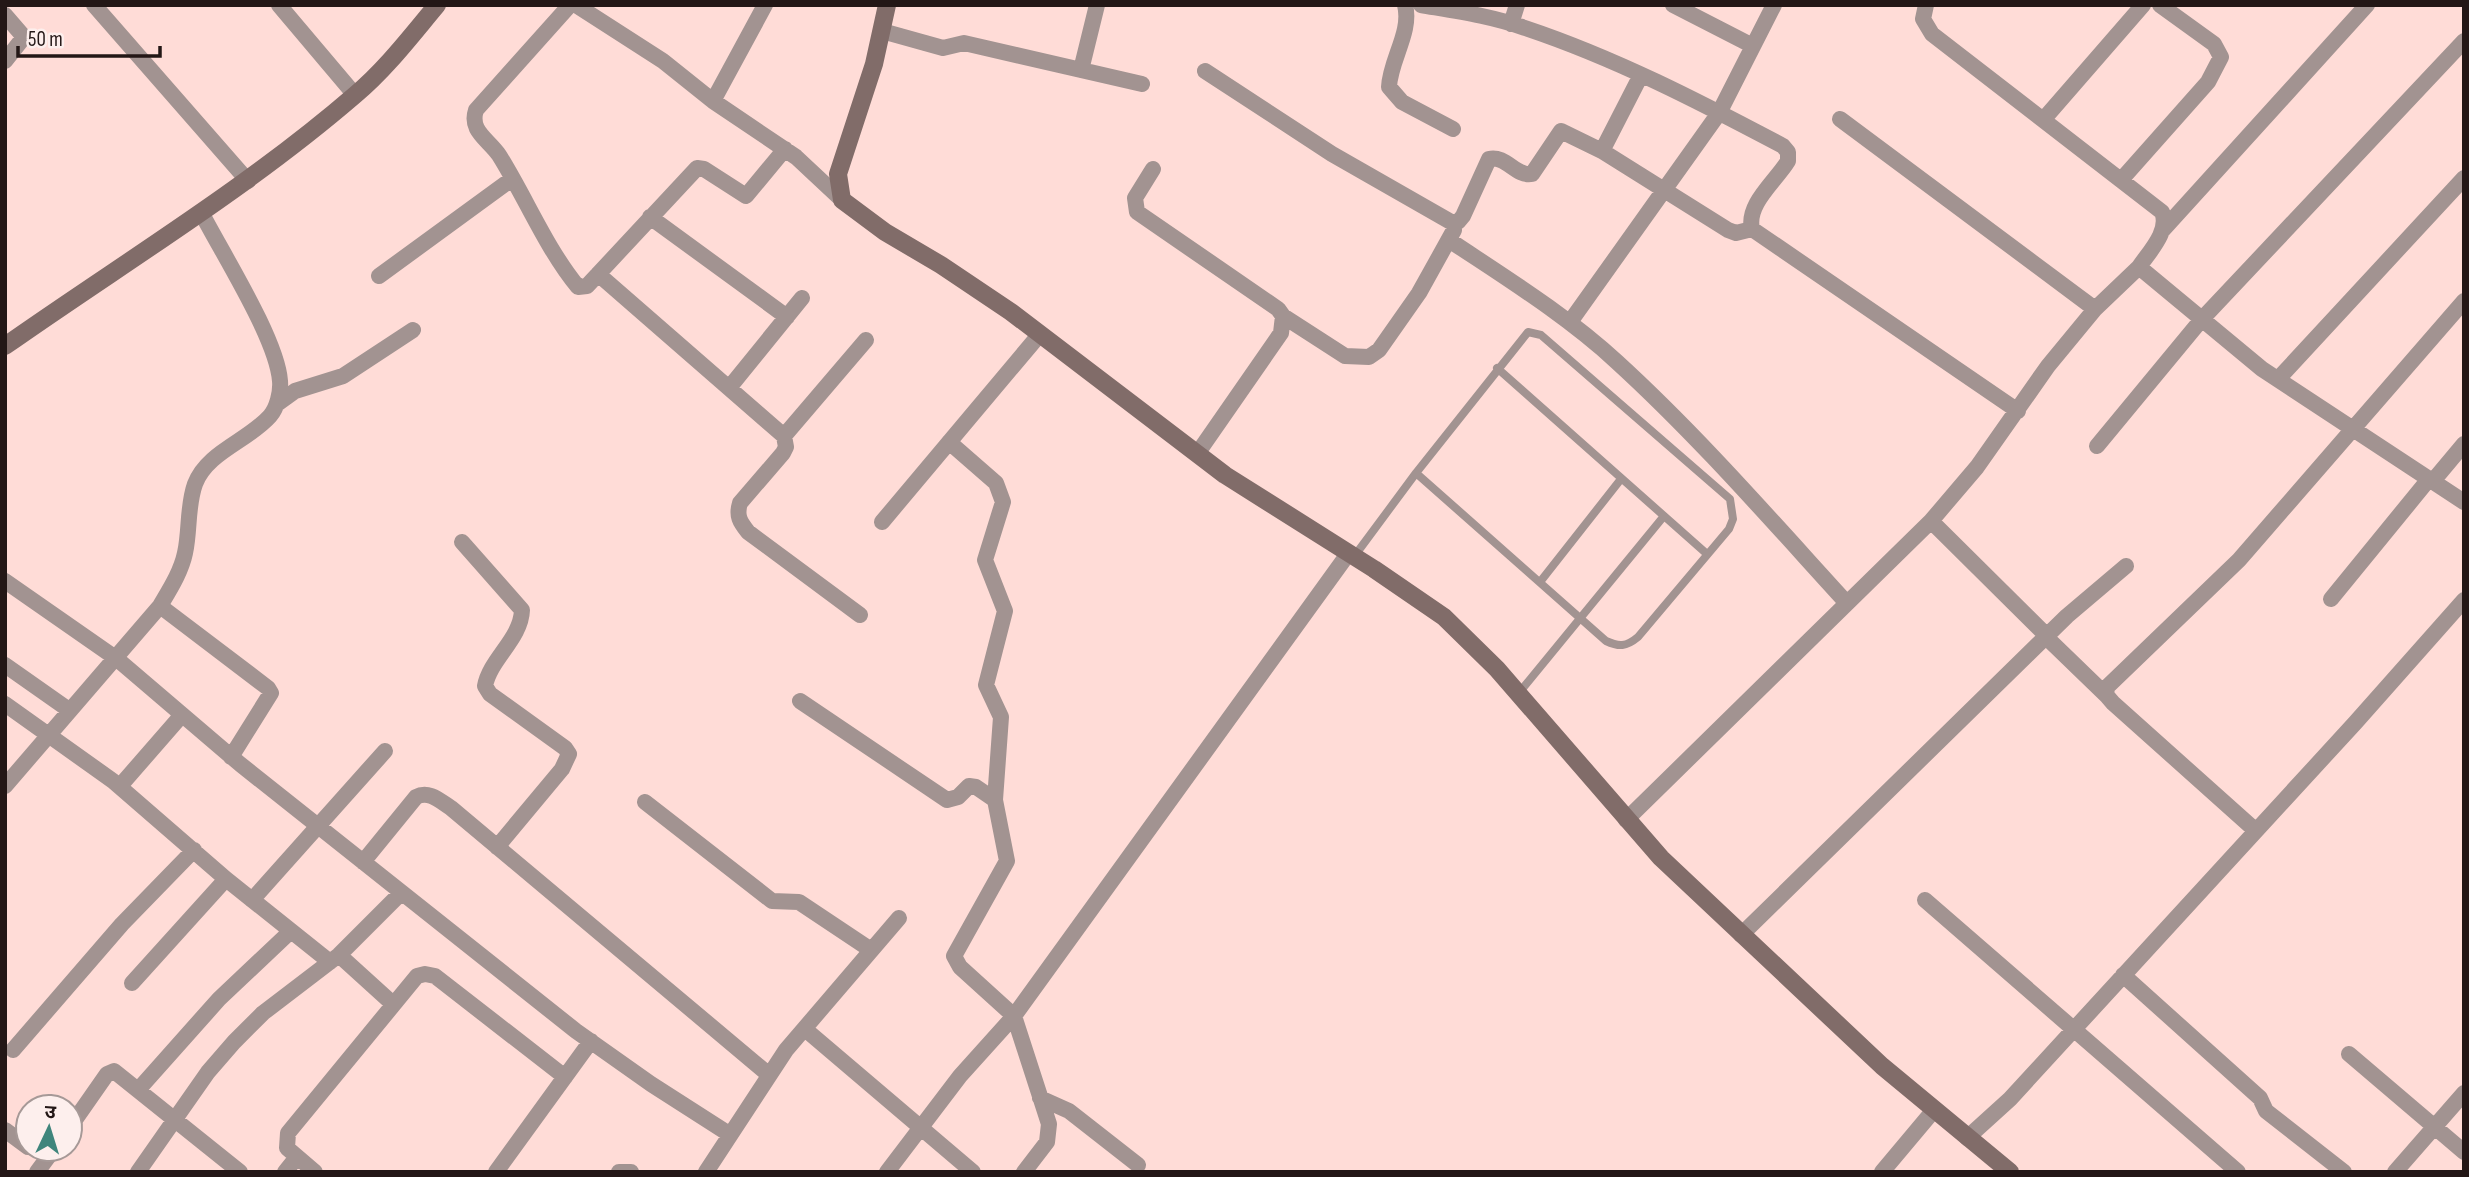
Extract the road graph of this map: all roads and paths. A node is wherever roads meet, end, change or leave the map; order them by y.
1 (94, 5) edge
2 (279, 5) edge
3 (437, 5) edge
4 (570, 5) edge
5 (576, 5) edge
6 (765, 5) edge
7 (887, 5) edge
8 (1097, 5) edge
9 (1405, 5) edge
10 (1421, 5) edge
11 (1517, 5) edge
12 (1673, 5) edge
13 (1774, 5) edge
14 (1926, 5) edge
15 (2143, 5) edge
16 (2160, 5) edge
17 (2367, 5) edge
18 (5, 15) edge
19 (1511, 24) junction
20 (882, 32) junction
21 (2464, 41) edge
22 (1753, 46) junction
23 (5, 61) edge
24 (1081, 70) junction
25 (1205, 71) dead end
26 (1641, 75) junction
27 (1142, 84) dead end
28 (355, 95) junction
29 (713, 101) junction
30 (1719, 113) junction
31 (1840, 119) dead end
32 (2043, 120) junction
33 (1453, 129) dead end
34 (785, 149) junction
35 (1602, 151) junction
36 (1153, 169) dead end
37 (2464, 178) edge
38 (512, 179) junction
39 (2121, 180) junction
40 (248, 181) junction
41 (1667, 190) junction
42 (842, 200) junction
43 (201, 212) junction
44 (650, 217) junction
45 (1458, 222) junction
46 (1752, 229) junction
47 (2162, 231) junction
48 (1449, 240) junction
49 (2139, 267) junction
50 (598, 274) junction
51 (379, 275) dead end
52 (802, 298) dead end
53 (2464, 302) edge
54 (2095, 309) junction
55 (1283, 316) junction
56 (787, 317) junction
57 (2202, 319) junction
58 (1570, 322) junction
59 (413, 330) dead end
60 (1040, 334) junction
61 (866, 340) dead end
62 (5, 346) edge
63 (1497, 368) junction
64 (2278, 379) junction
65 (729, 388) junction
66 (277, 404) junction
67 (2018, 411) junction
68 (2353, 427) junction
69 (784, 436) junction
70 (949, 442) junction
71 (2464, 444) edge
72 (2097, 446) dead end
73 (1197, 454) junction
74 (1416, 473) junction
75 (1621, 478) junction
76 (2431, 480) junction
77 (2464, 502) edge
78 (1664, 516) junction
79 (1931, 521) junction
80 (882, 522) dead end
81 (462, 542) dead end
82 (1707, 554) junction
83 (1350, 556) junction
84 (2126, 566) dead end
85 (5, 581) edge
86 (1540, 582) junction
87 (2331, 599) dead end
88 (2464, 600) edge
89 (1845, 601) junction
90 (160, 606) junction
91 (860, 615) dead end
92 (1582, 620) junction
93 (2046, 636) junction
94 (117, 659) junction
95 (5, 665) edge
96 (1518, 694) junction
97 (2106, 696) junction
98 (800, 701) dead end
99 (5, 704) edge
100 (68, 710) junction
101 (181, 716) junction
102 (48, 736) junction
103 (385, 751) dead end
104 (231, 757) junction
105 (5, 786) edge
106 (120, 786) junction
107 (995, 800) junction
108 (645, 802) dead end
109 (1626, 820) junction
110 (317, 826) junction
111 (2255, 830) junction
112 (497, 847) junction
113 (194, 850) junction
114 (363, 862) junction
115 (226, 879) junction
116 (401, 893) junction
117 (252, 900) junction
118 (1925, 900) dead end
119 (899, 918) dead end
120 (291, 931) junction
121 (1741, 935) junction
122 (872, 950) junction
123 (335, 959) junction
124 (2123, 975) junction
125 (132, 984) dead end
126 (393, 1004) junction
127 (1014, 1016) junction
128 (806, 1030) junction
129 (2072, 1030) junction
130 (591, 1041) junction
131 (13, 1050) dead end
132 (2349, 1054) dead end
133 (768, 1074) junction
134 (565, 1077) junction
135 (138, 1090) junction
136 (2464, 1093) edge
137 (1040, 1098) junction
138 (84, 1108) edge
139 (1934, 1110) junction
140 (175, 1121) junction
141 (2434, 1126) junction
142 (918, 1127) junction
143 (729, 1134) junction
144 (1967, 1138) junction
145 (2464, 1152) edge
146 (298, 1157) junction
147 (1138, 1165) dead end
148 (138, 1172) edge
149 (240, 1172) edge
150 (285, 1172) edge
151 (316, 1172) edge
152 (496, 1172) edge
153 (619, 1172) edge
154 (631, 1172) edge
155 (706, 1172) edge
156 (887, 1172) edge
157 (973, 1172) edge
158 (1024, 1172) edge
159 (1882, 1172) edge
160 (2010, 1172) edge
161 (2238, 1172) edge
162 (2344, 1172) edge
163 (2395, 1172) edge

1 - 40 street
2 - 28 street
3 - 28 street
4 - 38 street
5 - 29 street
6 - 29 street
7 - 20 street
8 - 24 street
9 - 33 street
10 - 19 street
11 - 19 street
12 - 22 street
13 - 22 street
14 - 32 street
15 - 32 street
16 - 39 street
17 - 47 street
18 - 23 street
19 - 26 street
20 - 24 street
20 - 42 street
21 - 57 street
22 - 30 street
24 - 27 street
25 - 45 street
26 - 30 street
26 - 35 street
28 - 40 street
29 - 34 street
30 - 41 street
30 - 46 street
31 - 54 street
32 - 39 street
34 - 42 street
34 - 44 street
35 - 41 street
35 - 45 street
36 - 55 street
37 - 64 street
38 - 50 street
38 - 51 street
39 - 47 street
40 - 43 street
41 - 46 street
41 - 58 street
42 - 60 street
43 - 62 street
43 - 66 street
44 - 50 street
44 - 56 street
45 - 48 street
46 - 67 street
47 - 49 street
48 - 55 street
48 - 58 street
49 - 54 street
49 - 57 street
50 - 65 street
52 - 56 street
53 - 68 street
54 - 67 street
55 - 73 street
56 - 65 street
57 - 64 street
57 - 72 street
58 - 89 street
59 - 66 street
60 - 70 street
60 - 73 street
61 - 69 street
63 - 74 lane
63 - 75 lane
63 - 82 lane
64 - 68 street
65 - 69 street
66 - 90 street
67 - 79 street
68 - 76 street
68 - 97 street
69 - 91 street
70 - 80 street
70 - 107 street
71 - 76 street
73 - 83 street
74 - 83 lane
74 - 86 lane
75 - 78 lane
75 - 86 lane
76 - 77 street
76 - 87 street
78 - 82 lane
78 - 92 lane
79 - 89 street
79 - 93 street
81 - 112 street
82 - 92 lane
83 - 96 street
83 - 127 street
84 - 93 street
85 - 94 street
86 - 92 lane
88 - 111 street
89 - 109 street
90 - 94 street
90 - 104 street
92 - 96 lane
93 - 97 street
93 - 121 street
94 - 100 street
94 - 101 street
95 - 100 street
96 - 109 street
97 - 111 street
98 - 107 street
99 - 102 street
100 - 102 street
101 - 104 street
101 - 106 street
102 - 105 street
102 - 106 street
103 - 110 street
104 - 110 street
106 - 113 street
107 - 127 street
108 - 122 street
109 - 121 street
110 - 114 street
110 - 117 street
111 - 124 street
112 - 114 street
112 - 133 street
113 - 115 street
113 - 131 street
114 - 116 street
115 - 117 street
115 - 125 street
116 - 123 street
116 - 130 street
117 - 120 street
118 - 129 street
119 - 122 street
120 - 123 street
120 - 135 street
121 - 139 street
122 - 128 street
123 - 126 street
123 - 140 street
124 - 129 street
124 - 162 street
126 - 134 street
126 - 146 street
127 - 137 street
127 - 142 street
128 - 133 street
128 - 142 street
129 - 144 street
129 - 161 street
130 - 134 street
130 - 143 street
132 - 141 street
133 - 143 street
134 - 152 street
135 - 138 street
135 - 140 street
136 - 141 street
137 - 147 street
137 - 158 street
139 - 144 street
139 - 159 street
140 - 148 street
140 - 149 street
141 - 145 street
141 - 163 street
142 - 156 street
142 - 157 street
143 - 155 street
144 - 160 street
146 - 150 street
146 - 151 street
153 - 154 street

